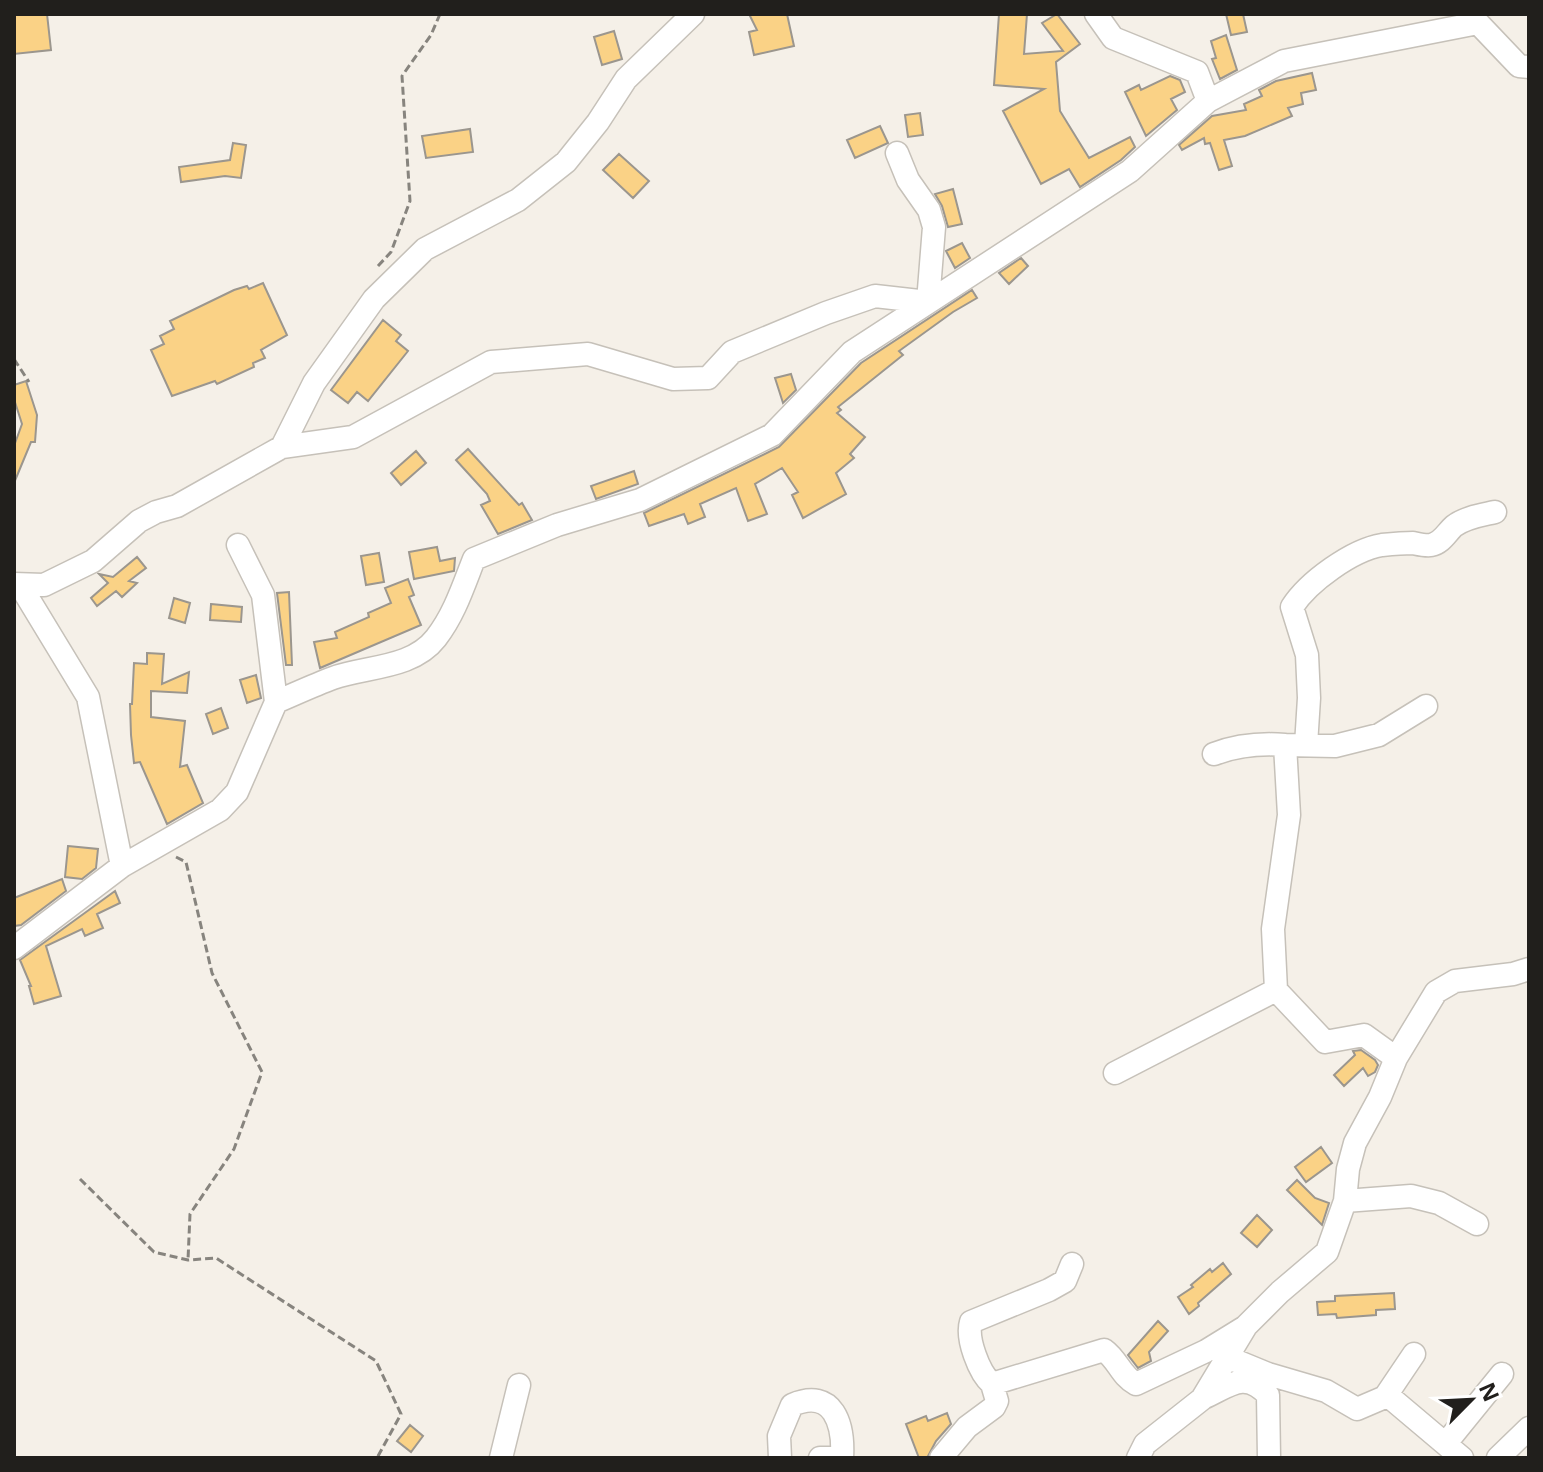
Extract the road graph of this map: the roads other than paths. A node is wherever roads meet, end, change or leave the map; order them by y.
1 (693, 14) edge
2 (1096, 14) edge
3 (1529, 67) edge
4 (1208, 101) junction
5 (897, 153) dead end
6 (928, 302) junction
7 (282, 447) junction
8 (1495, 512) dead end
9 (238, 545) dead end
10 (17, 584) edge
11 (276, 702) junction
12 (1426, 706) dead end
13 (1296, 745) junction
14 (1214, 754) dead end
15 (122, 866) junction
16 (14, 948) edge
17 (1529, 969) edge
18 (1276, 990) junction
19 (1396, 1058) junction
20 (1115, 1073) dead end
21 (1345, 1201) junction
22 (1477, 1224) dead end
23 (1072, 1264) dead end
24 (1246, 1326) junction
25 (1414, 1354) dead end
26 (1229, 1358) junction
27 (1502, 1374) dead end
28 (992, 1384) junction
29 (519, 1385) dead end
30 (1385, 1397) junction
31 (1202, 1399) junction
32 (1529, 1428) edge
33 (1454, 1451) edge
34 (501, 1458) edge
35 (780, 1458) edge
36 (820, 1458) edge
37 (831, 1458) edge
38 (842, 1458) edge
39 (941, 1458) edge
40 (1138, 1458) edge
41 (1269, 1458) edge
42 (1498, 1458) edge

1 - 7 street
2 - 4 street
3 - 4 street
4 - 6 street
5 - 6 street
6 - 7 street
6 - 11 street
7 - 10 street
8 - 13 street
9 - 11 street
10 - 15 street
11 - 15 street
12 - 13 street
13 - 14 street
13 - 18 street
15 - 16 street
17 - 19 street
18 - 19 street
18 - 20 street
19 - 21 street
21 - 22 street
21 - 24 street
23 - 28 street
24 - 26 street
24 - 28 street
25 - 30 street
26 - 30 street
26 - 31 street
27 - 33 street
28 - 39 street
29 - 34 street
30 - 33 street
31 - 40 street
31 - 41 street
32 - 42 street
35 - 38 street
36 - 37 street

